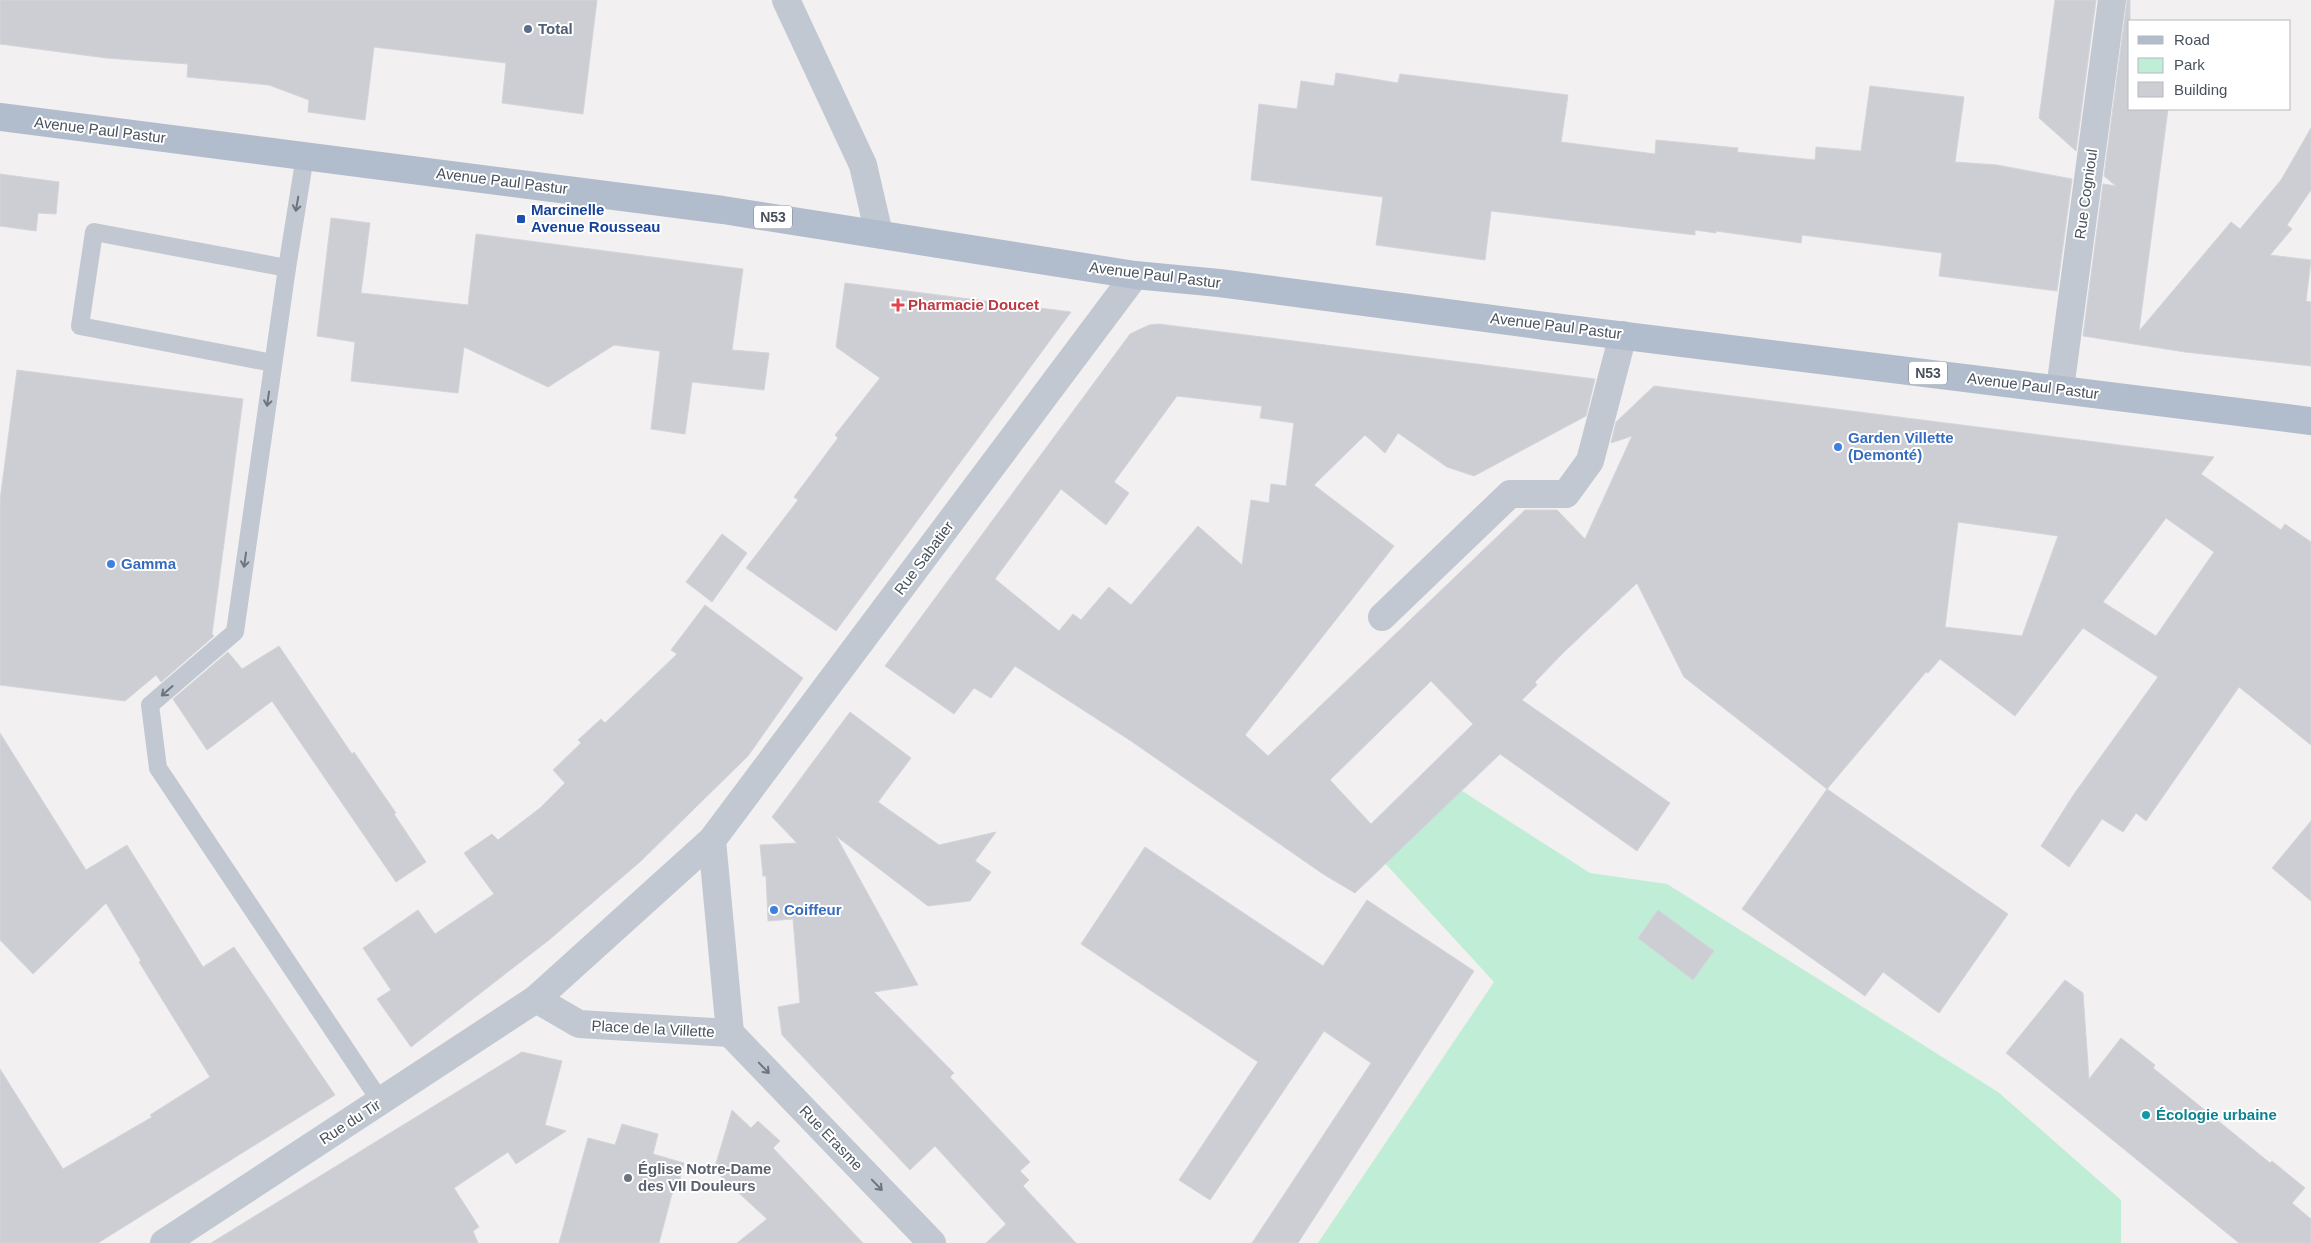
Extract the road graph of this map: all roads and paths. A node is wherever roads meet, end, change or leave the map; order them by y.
1 (786, 0) edge
2 (2112, 0) edge
3 (0, 117) edge
4 (306, 156) junction
5 (880, 234) junction
6 (287, 268) junction
7 (1135, 275) junction
8 (1623, 335) junction
9 (273, 363) junction
10 (2060, 389) junction
11 (2311, 421) edge
12 (1382, 617) dead end
13 (712, 840) junction
14 (536, 999) junction
15 (730, 1033) junction
16 (381, 1102) junction
17 (164, 1243) edge
18 (932, 1243) edge

1 - 5 street
2 - 10 street, Rue Cognioul
3 - 4 main road, Avenue Paul Pastur / N53
4 - 5 main road, Avenue Paul Pastur / N53
4 -> 6 lane
5 - 7 main road, Avenue Paul Pastur / N53
6 - 9 lane
6 - 9 lane
7 - 8 main road, Avenue Paul Pastur / N53
7 - 13 street, Rue Sabatier
8 - 10 main road, Avenue Paul Pastur / N53
8 - 12 street
9 -> 16 lane
10 - 11 main road, Avenue Paul Pastur / N53
13 - 14 street
13 - 15 street, Place de la Villette
14 - 15 street, Place de la Villette
14 - 16 street, Rue du Tir
15 -> 18 street, Rue Erasme
16 - 17 street, Rue du Tir

